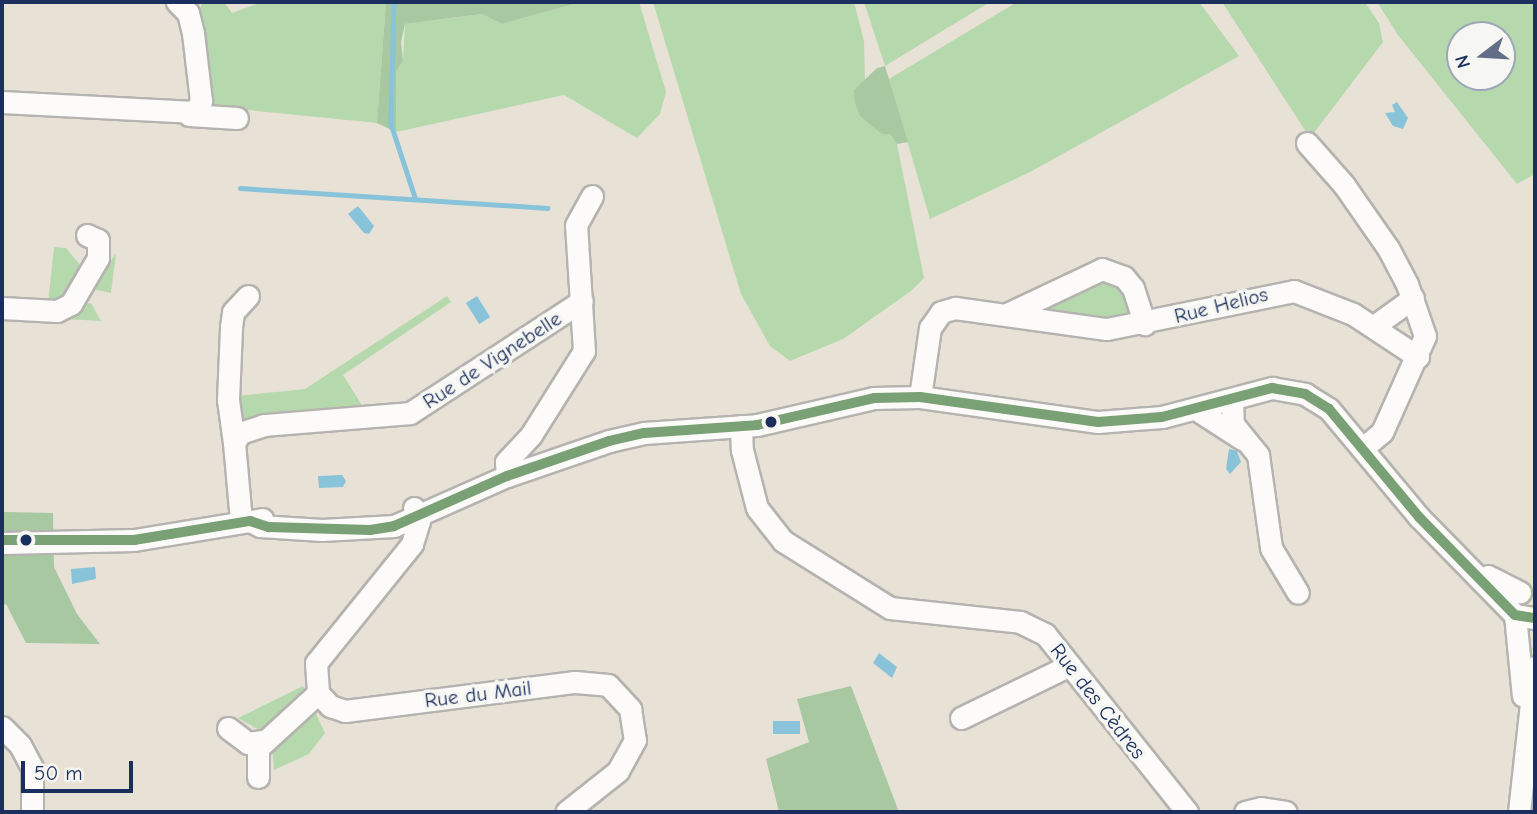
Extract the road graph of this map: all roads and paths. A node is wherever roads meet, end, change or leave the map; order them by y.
1 (177, 2) edge
2 (2, 102) edge
3 (189, 115) junction
4 (237, 118) dead end
5 (1307, 143) dead end
6 (592, 196) dead end
7 (88, 234) dead end
8 (248, 296) dead end
9 (1413, 298) junction
10 (582, 301) junction
11 (2, 308) edge
12 (1007, 314) junction
13 (1145, 324) junction
14 (1374, 326) junction
15 (1418, 357) junction
16 (920, 397) junction
17 (1232, 399) junction
18 (1197, 410) junction
19 (741, 426) junction
20 (720, 429) junction
21 (1247, 442) junction
22 (234, 443) junction
23 (1363, 448) junction
24 (503, 478) junction
25 (750, 486) junction
26 (416, 512) junction
27 (245, 521) junction
28 (393, 521) junction
29 (5, 542) edge
30 (378, 583) junction
31 (1298, 593) dead end
32 (1526, 602) edge
33 (1070, 665) junction
34 (1535, 667) edge
35 (318, 693) junction
36 (961, 718) dead end
37 (2, 727) edge
38 (228, 728) dead end
39 (264, 741) junction
40 (1526, 754) junction
41 (258, 777) dead end
42 (1523, 808) edge
43 (32, 812) edge
44 (566, 812) edge
45 (1187, 812) edge
46 (1245, 812) edge
47 (1286, 812) edge

1 - 3 street
2 - 3 street
3 - 4 street
5 - 9 street
6 - 10 street
7 - 11 street
8 - 22 street
9 - 14 street
9 - 15 street
10 - 22 street, Rue de Vignebelle
10 - 24 street
12 - 13 street, Rue Helios
12 - 13 street, Rue Helios
12 - 16 street, Rue Helios
13 - 14 street, Rue Helios
14 - 15 street, Rue Helios
15 - 23 street
16 - 18 street
16 - 19 street
17 - 18 street
17 - 21 street
17 - 23 street
18 - 21 street
19 - 20 street
19 - 25 street, Rue des Cèdres
20 - 24 street
20 - 25 street, Rue des Cèdres
21 - 31 street
22 - 27 street
23 - 32 street
24 - 26 street
25 - 33 street, Rue des Cèdres
26 - 28 street
26 - 30 street
27 - 28 street
27 - 29 street
28 - 30 street
30 - 35 street
32 - 40 street
33 - 36 street
33 - 45 street, Rue des Cèdres
34 - 40 street
35 - 39 street
35 - 44 street, Rue du Mail
37 - 43 street
38 - 39 street
39 - 41 street
40 - 42 street
46 - 47 street

